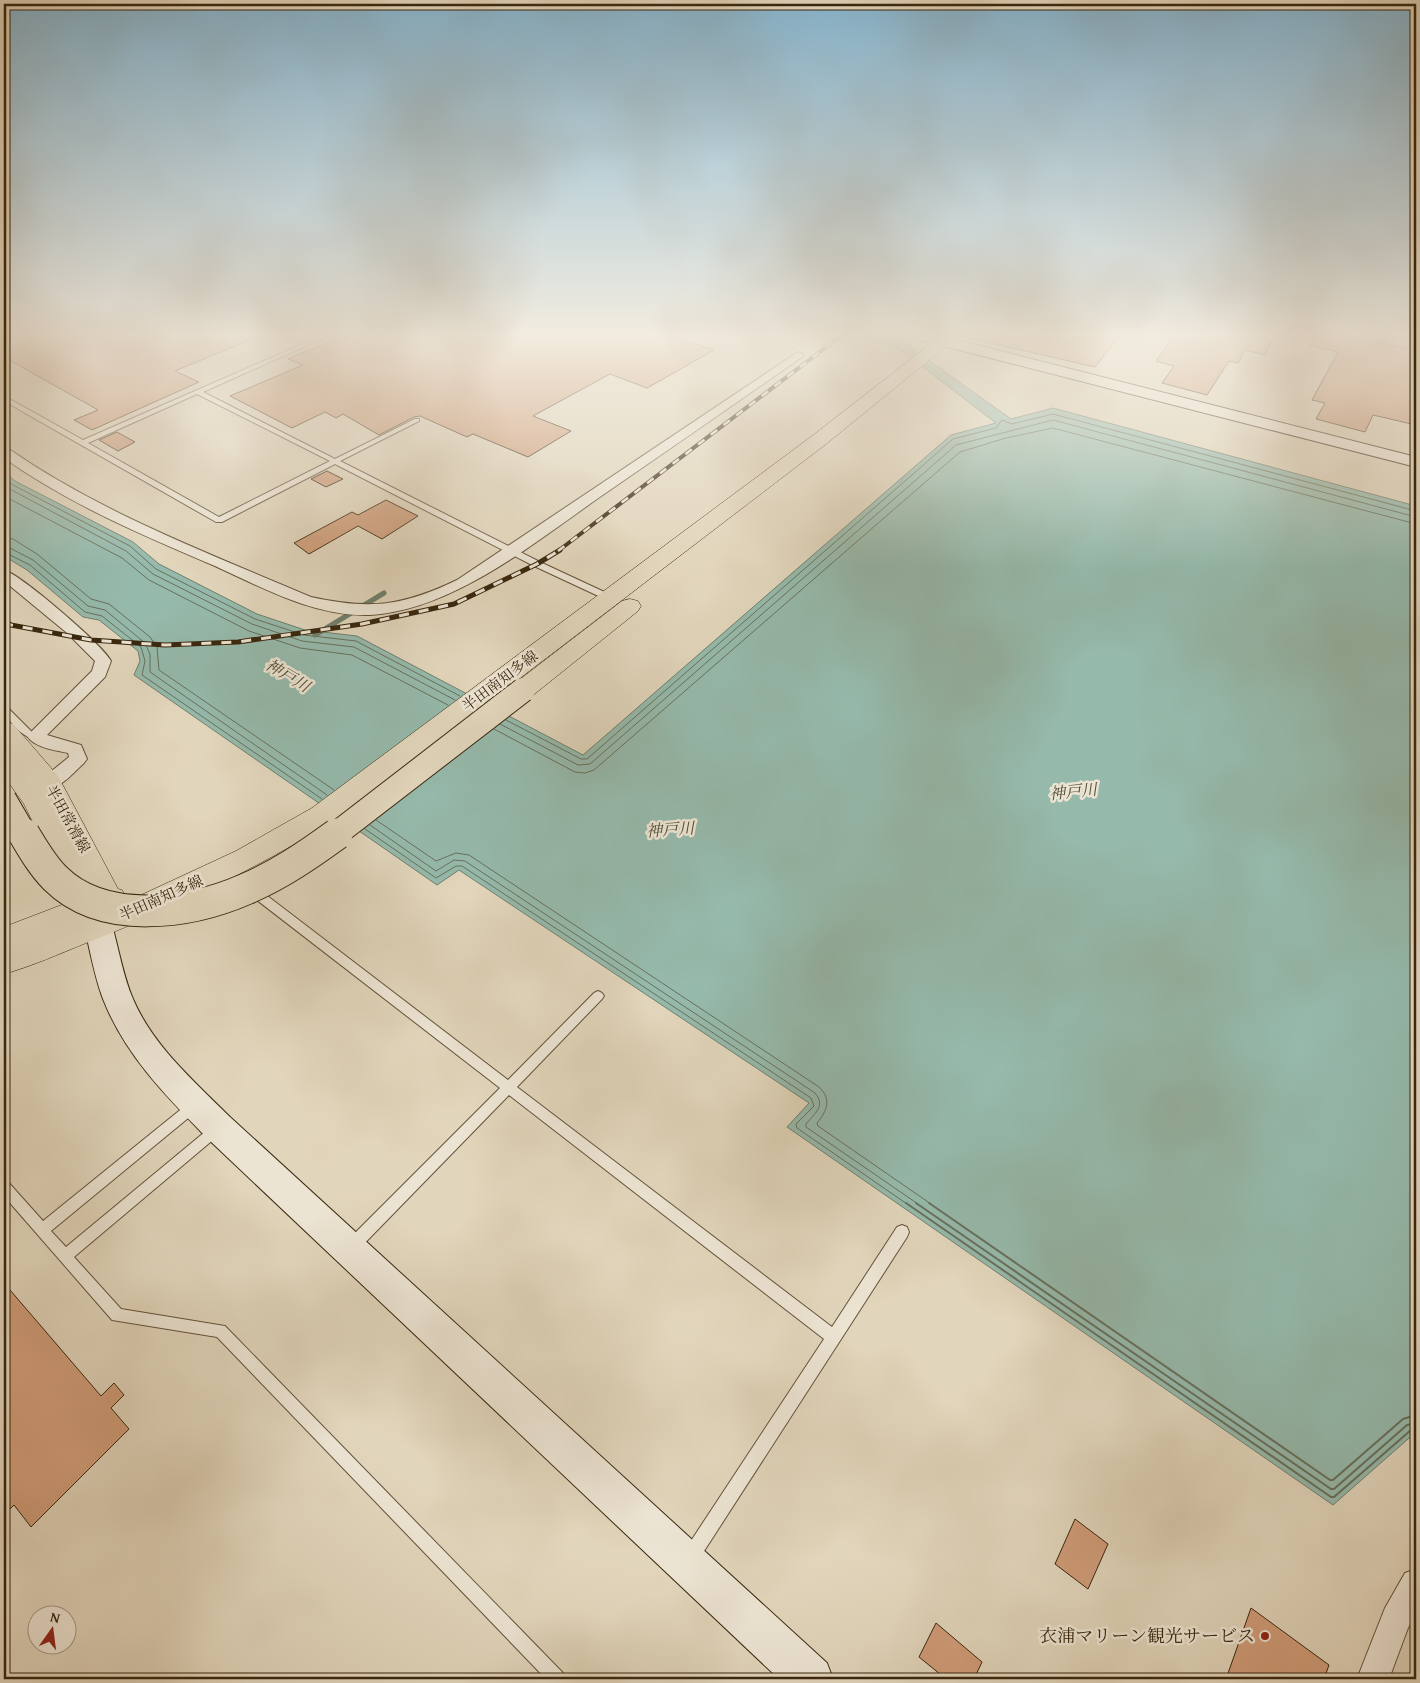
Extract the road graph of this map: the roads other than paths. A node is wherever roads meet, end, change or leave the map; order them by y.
1 (26, 411) edge
2 (155, 411) edge
3 (235, 411) edge
4 (717, 411) edge
5 (838, 411) edge
6 (851, 411) edge
7 (1215, 411) edge
8 (417, 420) dead end
9 (818, 440) junction
10 (81, 442) junction
11 (4, 452) edge
12 (336, 461) junction
13 (1416, 462) edge
14 (512, 551) junction
15 (4, 574) edge
16 (602, 595) junction
17 (503, 681) junction
18 (4, 709) edge
19 (4, 730) edge
20 (36, 736) junction
21 (4, 757) edge
22 (24, 796) edge
23 (4, 808) edge
24 (314, 810) junction
25 (234, 876) junction
26 (101, 916) junction
27 (4, 939) edge
28 (4, 962) edge
29 (598, 996) dead end
30 (508, 1087) junction
31 (208, 1116) junction
32 (4, 1187) edge
33 (42, 1230) junction
34 (902, 1232) dead end
35 (349, 1248) junction
36 (65, 1256) junction
37 (833, 1337) junction
38 (686, 1563) junction
39 (1416, 1584) edge
40 (557, 1679) edge
41 (811, 1679) edge
42 (1373, 1679) edge

1 - 10 lane
2 - 10 lane
3 - 12 lane
4 - 14 street
5 - 16 main road, 半田南知多線
6 - 9 main road, 半田南知多線
7 - 13 street
8 - 12 lane
9 - 16 main road, 半田南知多線
9 - 17 main road
10 - 12 lane
11 - 14 street
12 - 14 lane
14 - 16 lane
15 - 20 street
16 - 17 main road, 半田南知多線
17 - 22 main road, bridge
17 - 24 main road, 半田南知多線
18 - 20 lane
19 - 22 main road, 半田常滑線
20 - 22 street
21 - 22 main road, 半田常滑線
22 - 23 lane
22 - 26 main road, 半田常滑線
24 - 25 main road, 半田南知多線
24 - 26 main road, 半田南知多線
25 - 26 main road, 半田南知多線
25 - 30 lane
26 - 27 main road, 半田南知多線
26 - 28 main road, 半田南知多線
26 - 31 street
29 - 30 lane
30 - 35 lane
30 - 37 lane
31 - 33 lane
31 - 35 street
31 - 36 lane
32 - 33 lane
33 - 36 lane
34 - 37 lane
35 - 38 street
36 - 40 lane
37 - 38 lane
38 - 41 street
39 - 42 street

